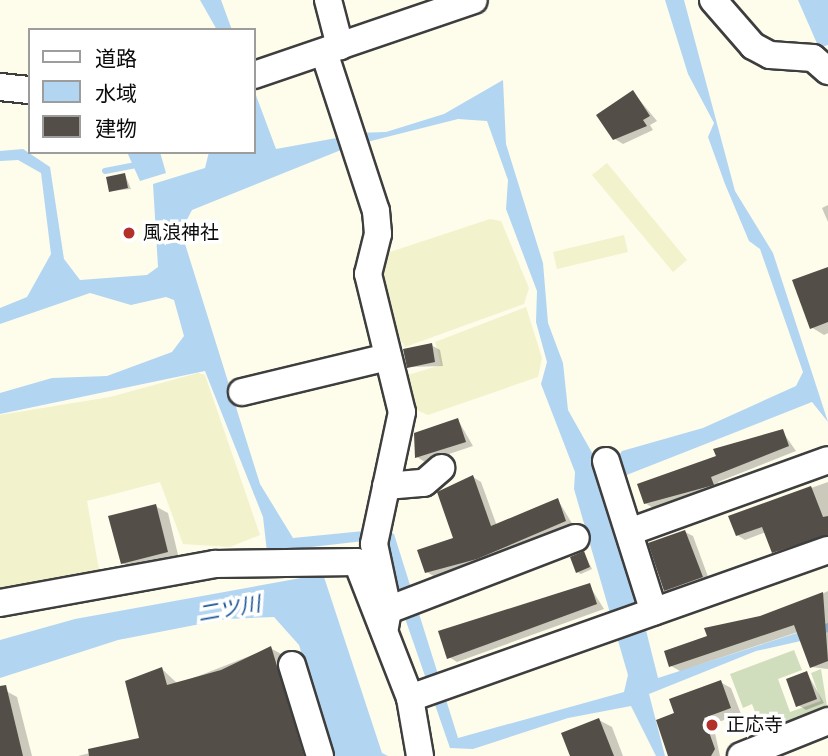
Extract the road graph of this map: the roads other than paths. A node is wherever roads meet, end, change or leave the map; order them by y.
1 (328, 0) edge
2 (474, 0) edge
3 (713, 0) edge
4 (332, 49) junction
5 (828, 71) edge
6 (256, 74) edge
7 (0, 87) edge
8 (28, 90) edge
9 (388, 357) junction
10 (242, 392) dead end
11 (828, 460) edge
12 (441, 468) dead end
13 (610, 470) dead end
14 (386, 486) junction
15 (632, 531) junction
16 (576, 538) dead end
17 (828, 550) edge
18 (0, 603) edge
19 (399, 610) junction
20 (649, 614) junction
21 (292, 665) dead end
22 (426, 690) junction
23 (828, 722) edge
24 (320, 756) edge
25 (420, 756) edge
26 (741, 756) edge

1 - 4 street
2 - 4 street
3 - 5 street
4 - 6 street
4 - 9 street
7 - 8 street
9 - 10 street
9 - 14 street
11 - 15 street
12 - 14 street
13 - 15 street
14 - 19 street
15 - 20 street
16 - 19 street
17 - 20 street
18 - 19 street
19 - 22 street
20 - 22 street
21 - 24 street
22 - 25 street
23 - 26 street

